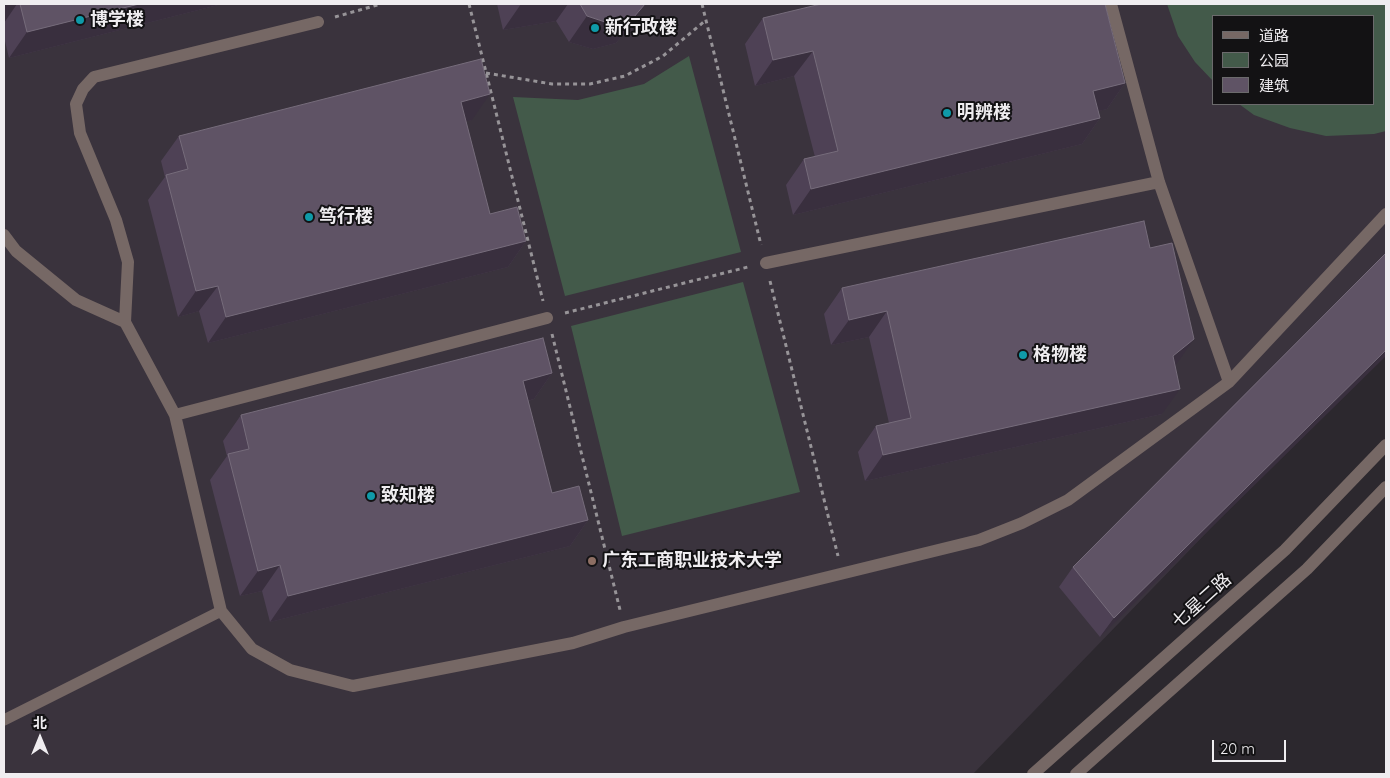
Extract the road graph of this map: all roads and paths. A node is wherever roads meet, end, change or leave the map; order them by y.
1 (380, 4) edge
2 (702, 4) edge
3 (1111, 4) edge
4 (706, 20) junction
5 (318, 22) joint
6 (486, 73) edge
7 (1158, 182) junction
8 (1386, 214) edge
9 (4, 235) edge
10 (766, 262) junction
11 (548, 318) joint
12 (125, 322) junction
13 (1229, 382) junction
14 (175, 415) junction
15 (1386, 446) edge
16 (1386, 487) edge
17 (842, 574) junction
18 (222, 611) junction
19 (4, 720) edge
20 (1033, 774) edge
21 (1076, 774) edge

1 - 5 path
2 - 4 path
3 - 7 street
4 - 6 path
4 - 10 path
5 - 12 street
7 - 10 street
7 - 13 street
8 - 13 street
9 - 12 street
10 - 11 path
10 - 17 path
11 - 14 street
12 - 14 street
13 - 17 street
14 - 18 street
15 - 20 street, 七星二路
16 - 21 street
17 - 18 street
18 - 19 lane

